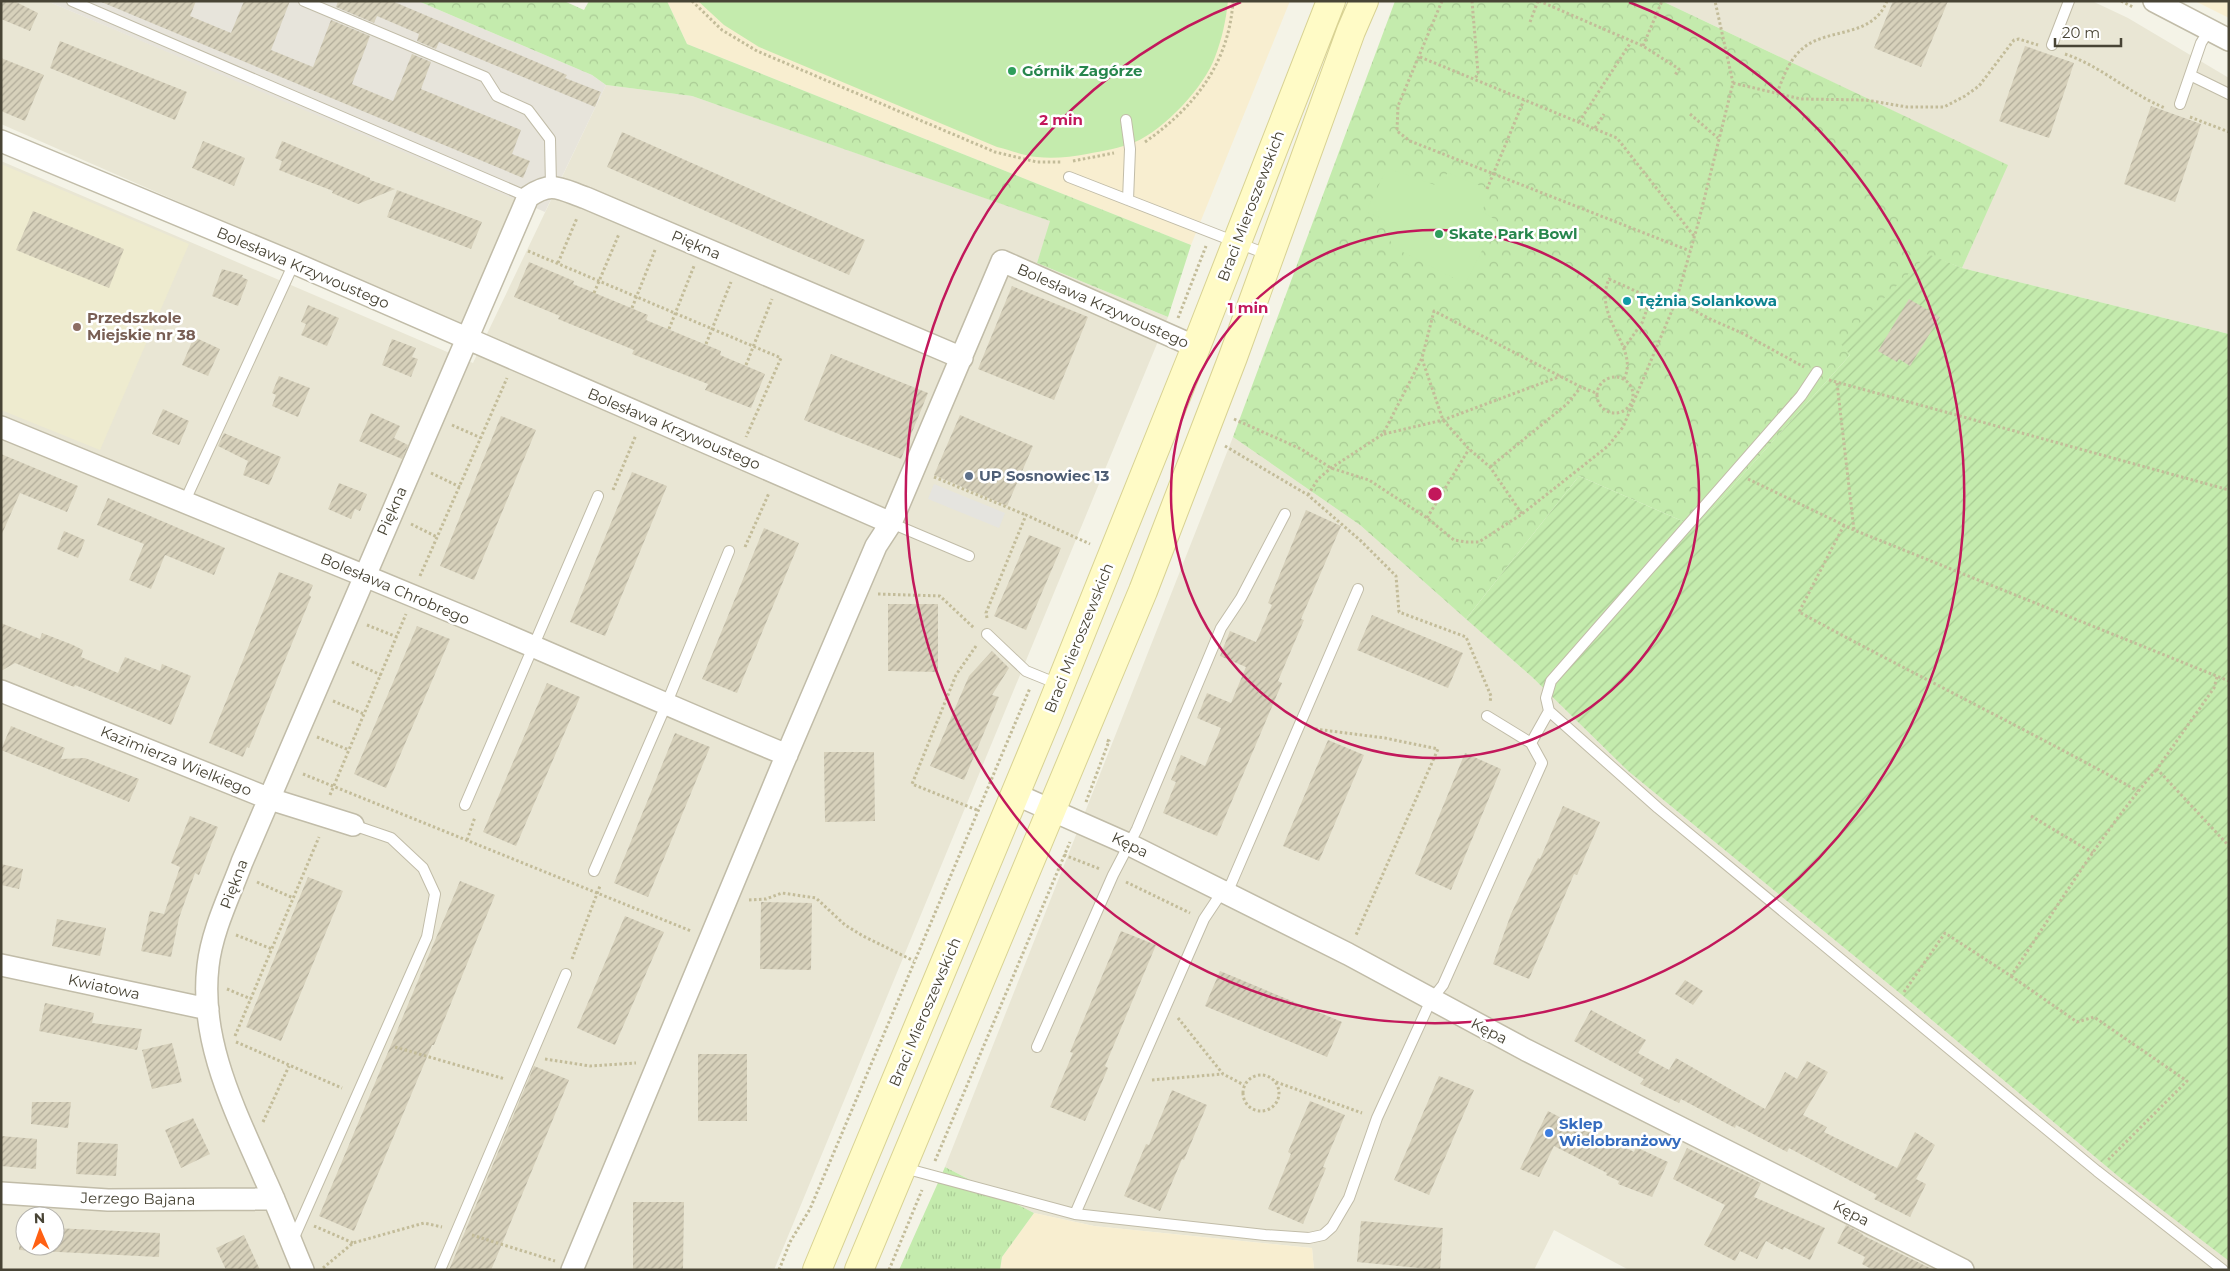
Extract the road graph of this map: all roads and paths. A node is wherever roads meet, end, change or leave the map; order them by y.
1 (72, 1) edge
2 (304, 1) edge
3 (692, 1) edge
4 (1233, 1) edge
5 (1331, 1) edge
6 (1364, 1) edge
7 (1442, 1) edge
8 (1472, 1) edge
9 (1538, 1) edge
10 (1662, 1) edge
11 (1715, 1) edge
12 (1887, 1) edge
13 (2069, 1) edge
14 (2154, 1) edge
15 (1530, 22) dead end
16 (2208, 30) junction
17 (2229, 40) edge
18 (1631, 42) junction
19 (1643, 46) junction
20 (2051, 48) junction
21 (1420, 57) junction
22 (1675, 75) dead end
23 (2190, 75) junction
24 (1475, 79) junction
25 (1733, 83) junction
26 (1776, 93) junction
27 (2229, 94) edge
28 (1524, 100) junction
29 (2180, 104) dead end
30 (2168, 108) dead end
31 (1604, 114) dead end
32 (1690, 114) dead end
33 (2184, 115) dead end
34 (1126, 120) dead end
35 (1579, 122) junction
36 (1595, 128) junction
37 (2229, 132) edge
38 (1718, 138) junction
39 (1, 141) edge
40 (1130, 149) junction
41 (1493, 173) junction
42 (1069, 177) dead end
43 (551, 186) junction
44 (1487, 189) dead end
45 (528, 197) junction
46 (586, 198) junction
47 (1128, 200) junction
48 (627, 215) junction
49 (663, 230) junction
50 (1211, 233) junction
51 (1694, 236) junction
52 (1237, 242) junction
53 (701, 246) junction
54 (521, 248) dead end
55 (1690, 250) junction
56 (1270, 255) junction
57 (294, 263) junction
58 (558, 263) junction
59 (739, 263) junction
60 (780, 280) junction
61 (599, 281) junction
62 (594, 293) dead end
63 (637, 296) junction
64 (1651, 298) junction
65 (1676, 301) junction
66 (632, 308) dead end
67 (675, 313) junction
68 (712, 328) junction
69 (669, 329) dead end
70 (1171, 337) junction
71 (467, 340) junction
72 (706, 344) dead end
73 (754, 346) junction
74 (1196, 347) junction
75 (1624, 348) junction
76 (962, 358) junction
77 (1422, 358) junction
78 (746, 366) dead end
79 (1817, 372) junction
80 (509, 376) dead end
81 (1561, 376) junction
82 (1624, 379) junction
83 (1837, 382) junction
84 (1580, 387) junction
85 (1596, 393) junction
86 (1631, 405) junction
87 (1230, 417) dead end
88 (1443, 420) junction
89 (448, 423) dead end
90 (1, 427) edge
91 (1383, 434) junction
92 (481, 438) junction
93 (744, 443) dead end
94 (1220, 443) dead end
95 (1469, 449) junction
96 (1331, 468) junction
97 (1490, 468) junction
98 (914, 469) junction
99 (427, 472) dead end
100 (1735, 472) junction
101 (460, 486) junction
102 (2229, 490) edge
103 (1308, 495) junction
104 (598, 496) dead end
105 (184, 503) junction
106 (1285, 514) dead end
107 (1522, 514) junction
108 (1026, 515) junction
109 (1427, 518) junction
110 (405, 522) dead end
111 (891, 523) junction
112 (1844, 525) junction
113 (1854, 530) junction
114 (1093, 536) dead end
115 (437, 537) junction
116 (1090, 544) junction
117 (729, 551) dead end
118 (1086, 553) dead end
119 (970, 556) dead end
120 (364, 576) junction
121 (417, 584) dead end
122 (1358, 589) dead end
123 (876, 594) dead end
124 (410, 607) dead end
125 (363, 623) dead end
126 (976, 630) dead end
127 (987, 634) joint
128 (397, 637) junction
129 (978, 644) dead end
130 (533, 646) junction
131 (347, 660) dead end
132 (1035, 674) junction
133 (381, 675) junction
134 (2217, 677) junction
135 (2229, 681) edge
136 (1061, 685) junction
137 (1, 691) edge
138 (330, 700) dead end
139 (666, 705) junction
140 (1549, 711) junction
141 (364, 714) junction
142 (1488, 716) joint
143 (1298, 726) junction
144 (314, 736) dead end
145 (1531, 743) junction
146 (349, 750) junction
147 (787, 755) junction
148 (2157, 769) junction
149 (298, 772) dead end
150 (334, 785) junction
151 (2138, 791) junction
152 (1016, 794) junction
153 (270, 799) junction
154 (465, 805) dead end
155 (1052, 809) junction
156 (978, 810) junction
157 (324, 816) junction
158 (2031, 816) dead end
159 (353, 825) joint
160 (1128, 844) junction
161 (2229, 846) edge
162 (602, 852) junction
163 (2093, 853) junction
164 (1064, 855) dead end
165 (594, 871) dead end
166 (1114, 876) junction
167 (252, 880) dead end
168 (1222, 892) junction
169 (598, 893) junction
170 (293, 898) junction
171 (746, 900) dead end
172 (1204, 919) junction
173 (233, 933) dead end
174 (710, 938) junction
175 (272, 949) junction
176 (1348, 954) junction
177 (914, 961) junction
178 (1, 965) edge
179 (566, 974) joint
180 (2011, 976) junction
181 (224, 988) dead end
182 (251, 999) junction
183 (1431, 1000) junction
184 (1895, 1004) junction
185 (1168, 1006) junction
186 (208, 1009) junction
187 (233, 1041) junction
188 (380, 1043) junction
189 (230, 1047) dead end
190 (1037, 1047) dead end
191 (530, 1056) junction
192 (659, 1062) junction
193 (289, 1066) junction
194 (1223, 1074) junction
195 (1134, 1081) junction
196 (1275, 1082) junction
197 (519, 1083) junction
198 (1245, 1085) junction
199 (358, 1094) junction
200 (1377, 1118) junction
201 (263, 1123) dead end
202 (903, 1168) junction
203 (2097, 1171) junction
204 (1, 1193) edge
205 (274, 1199) junction
206 (1075, 1214) junction
207 (309, 1224) dead end
208 (292, 1243) junction
209 (352, 1243) dead end
210 (303, 1270) edge
211 (440, 1270) edge
212 (572, 1270) edge
213 (779, 1270) edge
214 (817, 1270) edge
215 (859, 1270) edge
216 (1963, 1270) edge
217 (2224, 1270) edge

1 - 45 lane
2 - 43 lane
3 - 40 path
4 - 40 path
5 - 52 main road, Braci Mieroszewskich
6 - 56 main road
7 - 21 path
8 - 24 path
9 - 15 path
9 - 18 path
10 - 19 path
11 - 25 path
12 - 26 path
13 - 20 lane
14 - 16 street
16 - 17 street
16 - 23 lane
18 - 19 path
18 - 35 path
19 - 22 path
20 - 26 path
20 - 30 path
21 - 24 path
21 - 41 path
23 - 27 lane
23 - 29 lane
24 - 28 path
25 - 26 path
25 - 38 path
28 - 35 path
28 - 41 path
31 - 36 path
32 - 38 path
33 - 37 path
34 - 40 lane
35 - 36 path
36 - 51 path
38 - 51 path
39 - 57 street, Bolesława Krzywoustego
40 - 47 lane
41 - 44 path
41 - 55 path
42 - 47 lane
43 - 45 street
43 - 46 street, Piękna
45 - 71 street, Piękna
46 - 48 street, Piękna
46 - 58 path
47 - 50 lane
48 - 49 street, Piękna
48 - 61 path
49 - 53 street, Piękna
49 - 63 path
50 - 52 lane
50 - 70 path
51 - 55 path
52 - 56 lane
52 - 74 main road, Braci Mieroszewskich
53 - 59 street, Piękna
53 - 67 path
54 - 58 path
55 - 65 path
56 - 155 main road
57 - 71 street, Bolesława Krzywoustego
57 - 105 lane
58 - 61 path
59 - 60 street, Piękna
59 - 68 path
60 - 73 path
60 - 76 street, Piękna
61 - 62 path
61 - 63 path
63 - 66 path
63 - 67 path
64 - 65 path
64 - 75 path
64 - 75 path
65 - 79 path
65 - 86 path
67 - 68 path
67 - 69 path
68 - 72 path
68 - 73 path
70 - 74 street, Bolesława Krzywoustego
70 - 76 street, Bolesława Krzywoustego
71 - 111 street, Bolesława Krzywoustego
71 - 120 street, Piękna
73 - 78 path
73 - 93 path
74 - 136 main road, Braci Mieroszewskich
75 - 82 path
76 - 98 street, Bolesława Krzywoustego
77 - 81 path
77 - 88 path
77 - 91 path
79 - 83 path
79 - 100 lane
80 - 92 path
81 - 84 path
81 - 88 path
82 - 85 path
82 - 86 path
83 - 102 path
83 - 113 path
84 - 85 path
84 - 97 path
85 - 86 path
86 - 107 path
87 - 96 path
88 - 91 path
88 - 95 path
89 - 92 path
90 - 105 street, Bolesława Chrobrego
91 - 96 path
92 - 101 path
94 - 103 path
95 - 97 path
95 - 109 path
96 - 103 path
96 - 109 path
97 - 107 path
98 - 108 path
98 - 111 street, Bolesława Krzywoustego
99 - 101 path
100 - 112 path
100 - 140 lane
101 - 115 path
103 - 142 path
104 - 130 lane
105 - 120 street, Bolesława Chrobrego
106 - 160 lane
107 - 109 path
108 - 116 path
108 - 127 path
110 - 115 path
111 - 119 lane
111 - 147 street
112 - 113 path
112 - 151 path
113 - 134 path
114 - 116 path
115 - 121 path
116 - 118 path
117 - 139 lane
120 - 130 street, Bolesława Chrobrego
120 - 153 street, Piękna
122 - 143 lane
123 - 126 path
124 - 128 path
125 - 128 path
127 - 132 lane
128 - 133 path
129 - 156 path
130 - 139 street, Bolesława Chrobrego
130 - 154 lane
131 - 133 path
132 - 136 lane
132 - 156 path
133 - 141 path
134 - 135 path
134 - 148 path
136 - 152 main road, Braci Mieroszewskich
137 - 153 street, Kazimierza Wielkiego
138 - 141 path
139 - 147 street, Bolesława Chrobrego
139 - 162 lane
140 - 145 lane
140 - 184 lane
141 - 146 path
142 - 145 lane
143 - 168 lane
143 - 176 path
144 - 146 path
145 - 183 lane
146 - 150 path
147 - 174 street
148 - 151 path
148 - 161 path
149 - 150 path
150 - 157 path
150 - 169 path
151 - 163 path
152 - 155 street, Kępa
152 - 214 main road, Braci Mieroszewskich
153 - 157 street, Kazimierza Wielkiego
153 - 186 street, Piękna
155 - 160 street, Kępa
155 - 202 main road
156 - 177 path
157 - 159 street, Kazimierza Wielkiego
157 - 170 path
158 - 163 path
159 - 188 lane
160 - 166 lane
160 - 168 street, Kępa
162 - 165 lane
162 - 169 path
163 - 180 path
164 - 166 path
166 - 172 path
166 - 190 lane
167 - 170 path
168 - 172 lane
168 - 176 street, Kępa
169 - 174 path
169 - 179 path
170 - 175 path
171 - 177 path
172 - 185 lane
173 - 175 path
174 - 192 street
175 - 182 path
176 - 183 street, Kępa
177 - 213 path
178 - 186 street, Kwiatowa
179 - 191 lane
180 - 184 path
180 - 203 path
181 - 182 path
182 - 187 path
183 - 200 lane
183 - 216 street, Kępa
184 - 203 lane
185 - 194 path
185 - 195 lane
186 - 205 street, Piękna
187 - 189 path
187 - 193 path
188 - 197 path
188 - 199 lane
191 - 192 path
191 - 197 lane
192 - 212 street
193 - 199 path
193 - 201 path
194 - 195 path
194 - 198 path
195 - 206 lane
196 - 198 path
196 - 198 path
196 - 200 path
197 - 211 lane
199 - 208 lane
200 - 206 lane
202 - 206 lane
202 - 215 main road
203 - 217 lane
204 - 205 street, Jerzego Bajana
205 - 208 street, Piękna
207 - 209 path
208 - 210 street, Piękna

